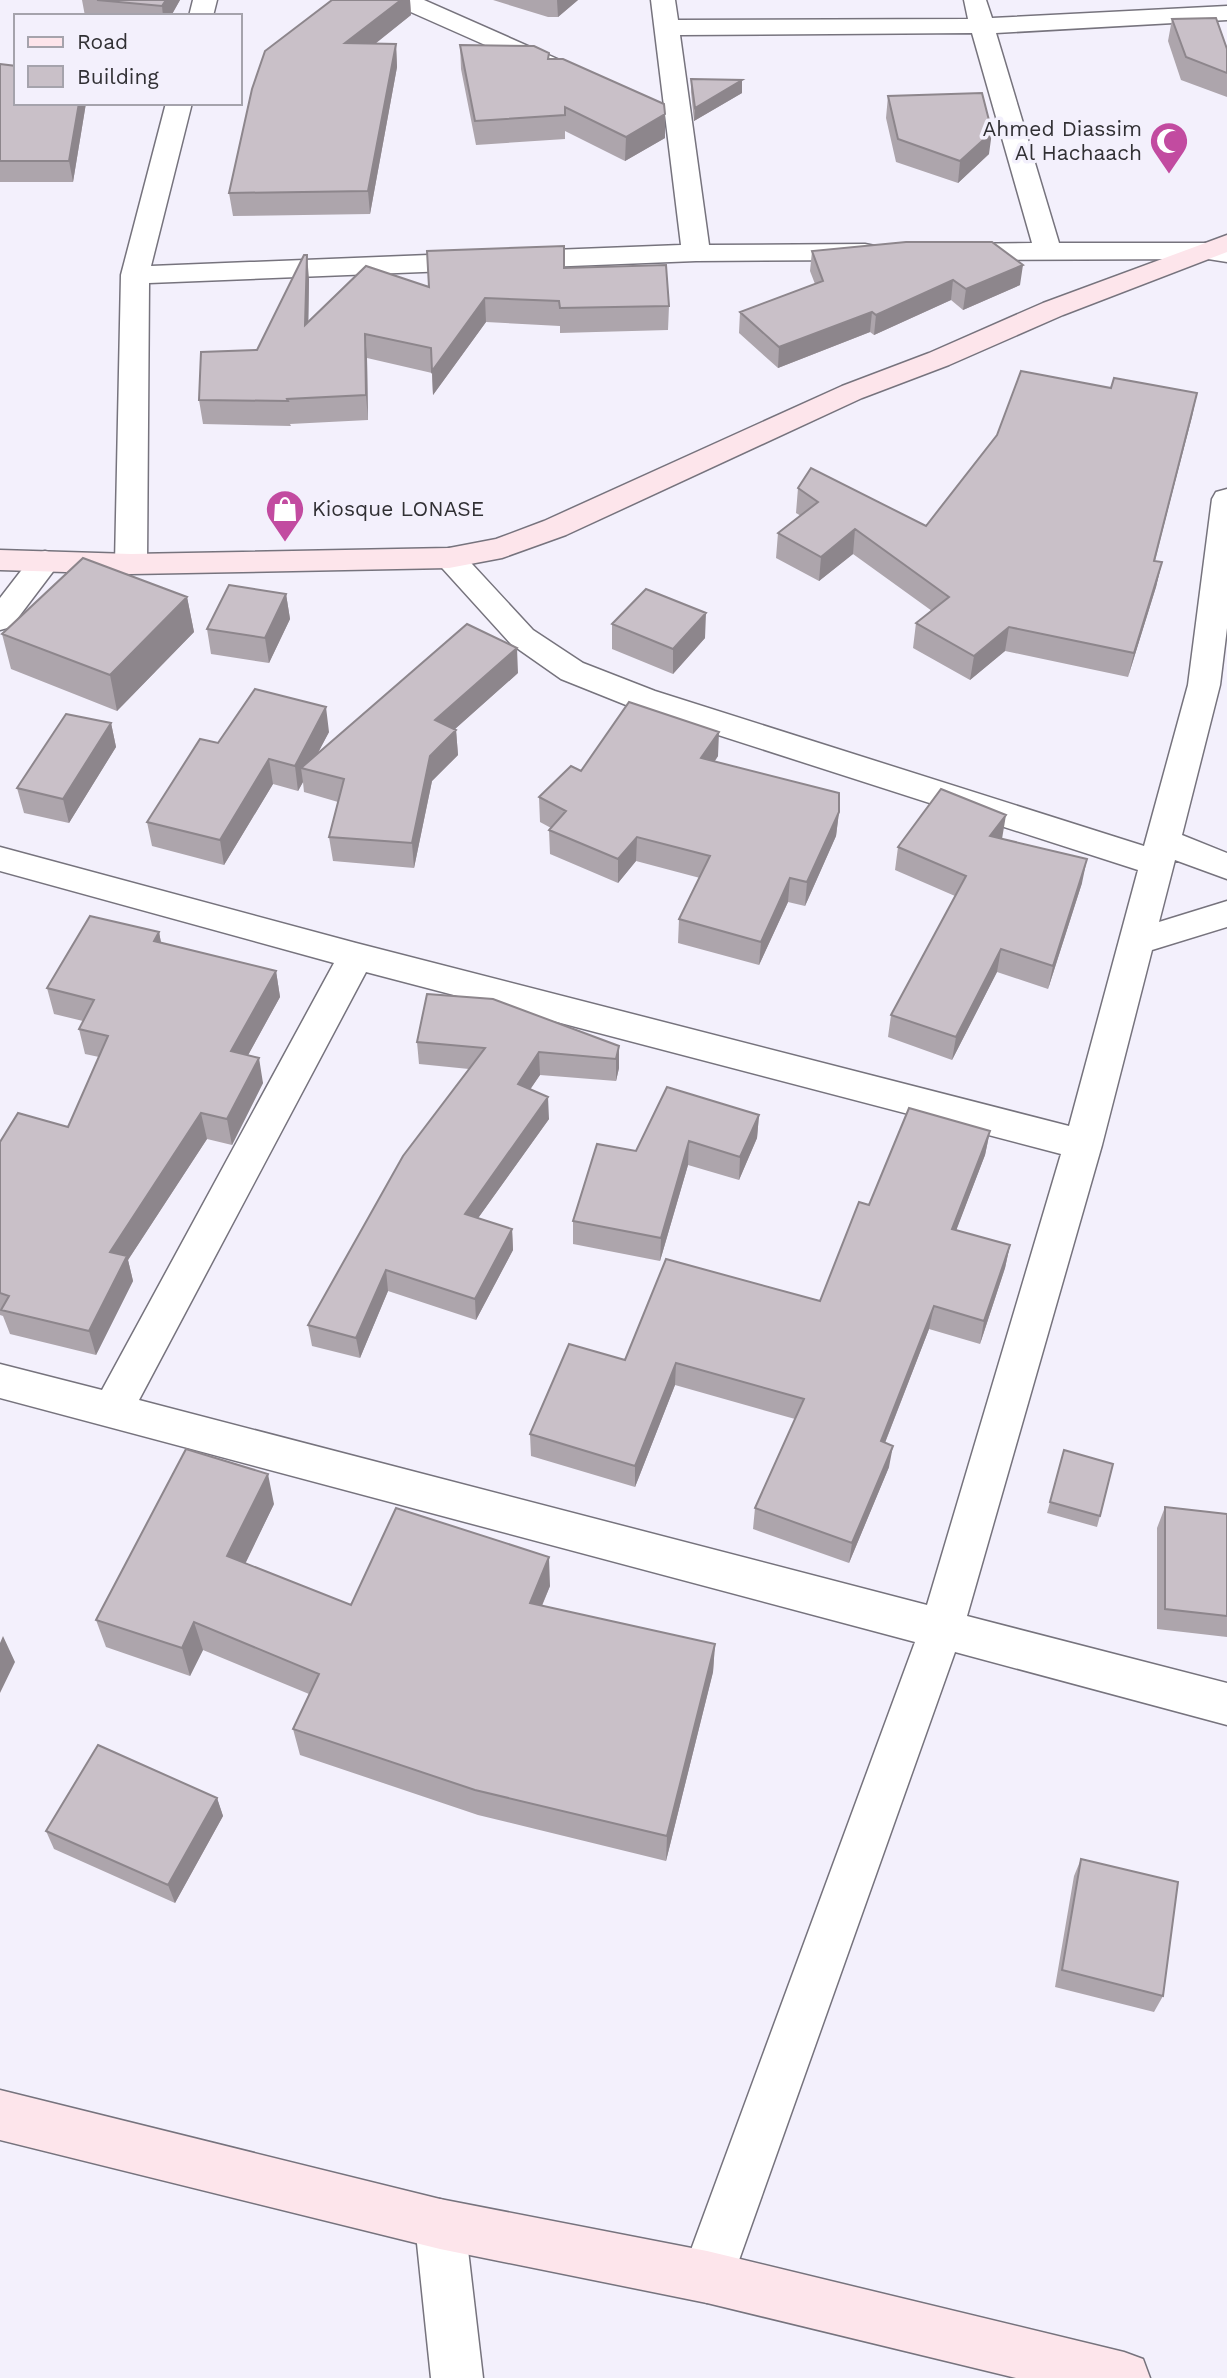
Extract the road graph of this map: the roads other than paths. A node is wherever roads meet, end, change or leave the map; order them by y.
1 (404, 0) edge
2 (663, 0) edge
3 (974, 0) edge
4 (1227, 13) edge
5 (981, 26) junction
6 (666, 28) junction
7 (580, 78) edge
8 (178, 105) edge
9 (655, 111) edge
10 (680, 122) junction
11 (1221, 249) edge
12 (1048, 251) junction
13 (886, 252) edge
14 (927, 252) edge
15 (696, 253) junction
16 (135, 275) junction
17 (1226, 505) edge
18 (449, 558) junction
19 (0, 560) edge
20 (45, 561) junction
21 (131, 564) junction
22 (0, 620) edge
23 (1160, 852) junction
24 (0, 859) edge
25 (1227, 867) edge
26 (1227, 914) edge
27 (1136, 942) junction
28 (356, 956) junction
29 (1083, 1145) junction
30 (0, 1381) edge
31 (112, 1411) junction
32 (941, 1631) junction
33 (1227, 1704) edge
34 (0, 2115) edge
35 (440, 2224) junction
36 (708, 2277) junction
37 (457, 2378) edge
38 (1124, 2378) edge

1 - 7 street
2 - 6 street
3 - 5 street
4 - 5 street
5 - 6 street
5 - 12 street
6 - 10 street
8 - 16 street
9 - 10 street
10 - 15 street
11 - 12 street
11 - 18 street
12 - 14 street
13 - 15 street
15 - 16 street
16 - 21 street
17 - 23 street
18 - 21 street
18 - 23 street
19 - 20 street
20 - 21 street
20 - 22 street
23 - 25 street
23 - 27 street
24 - 28 street
26 - 27 street
27 - 29 street
28 - 29 street
28 - 31 street
29 - 32 street
30 - 31 street
31 - 32 street
32 - 33 street
32 - 36 street
34 - 35 street
35 - 36 street
35 - 37 street
36 - 38 street

